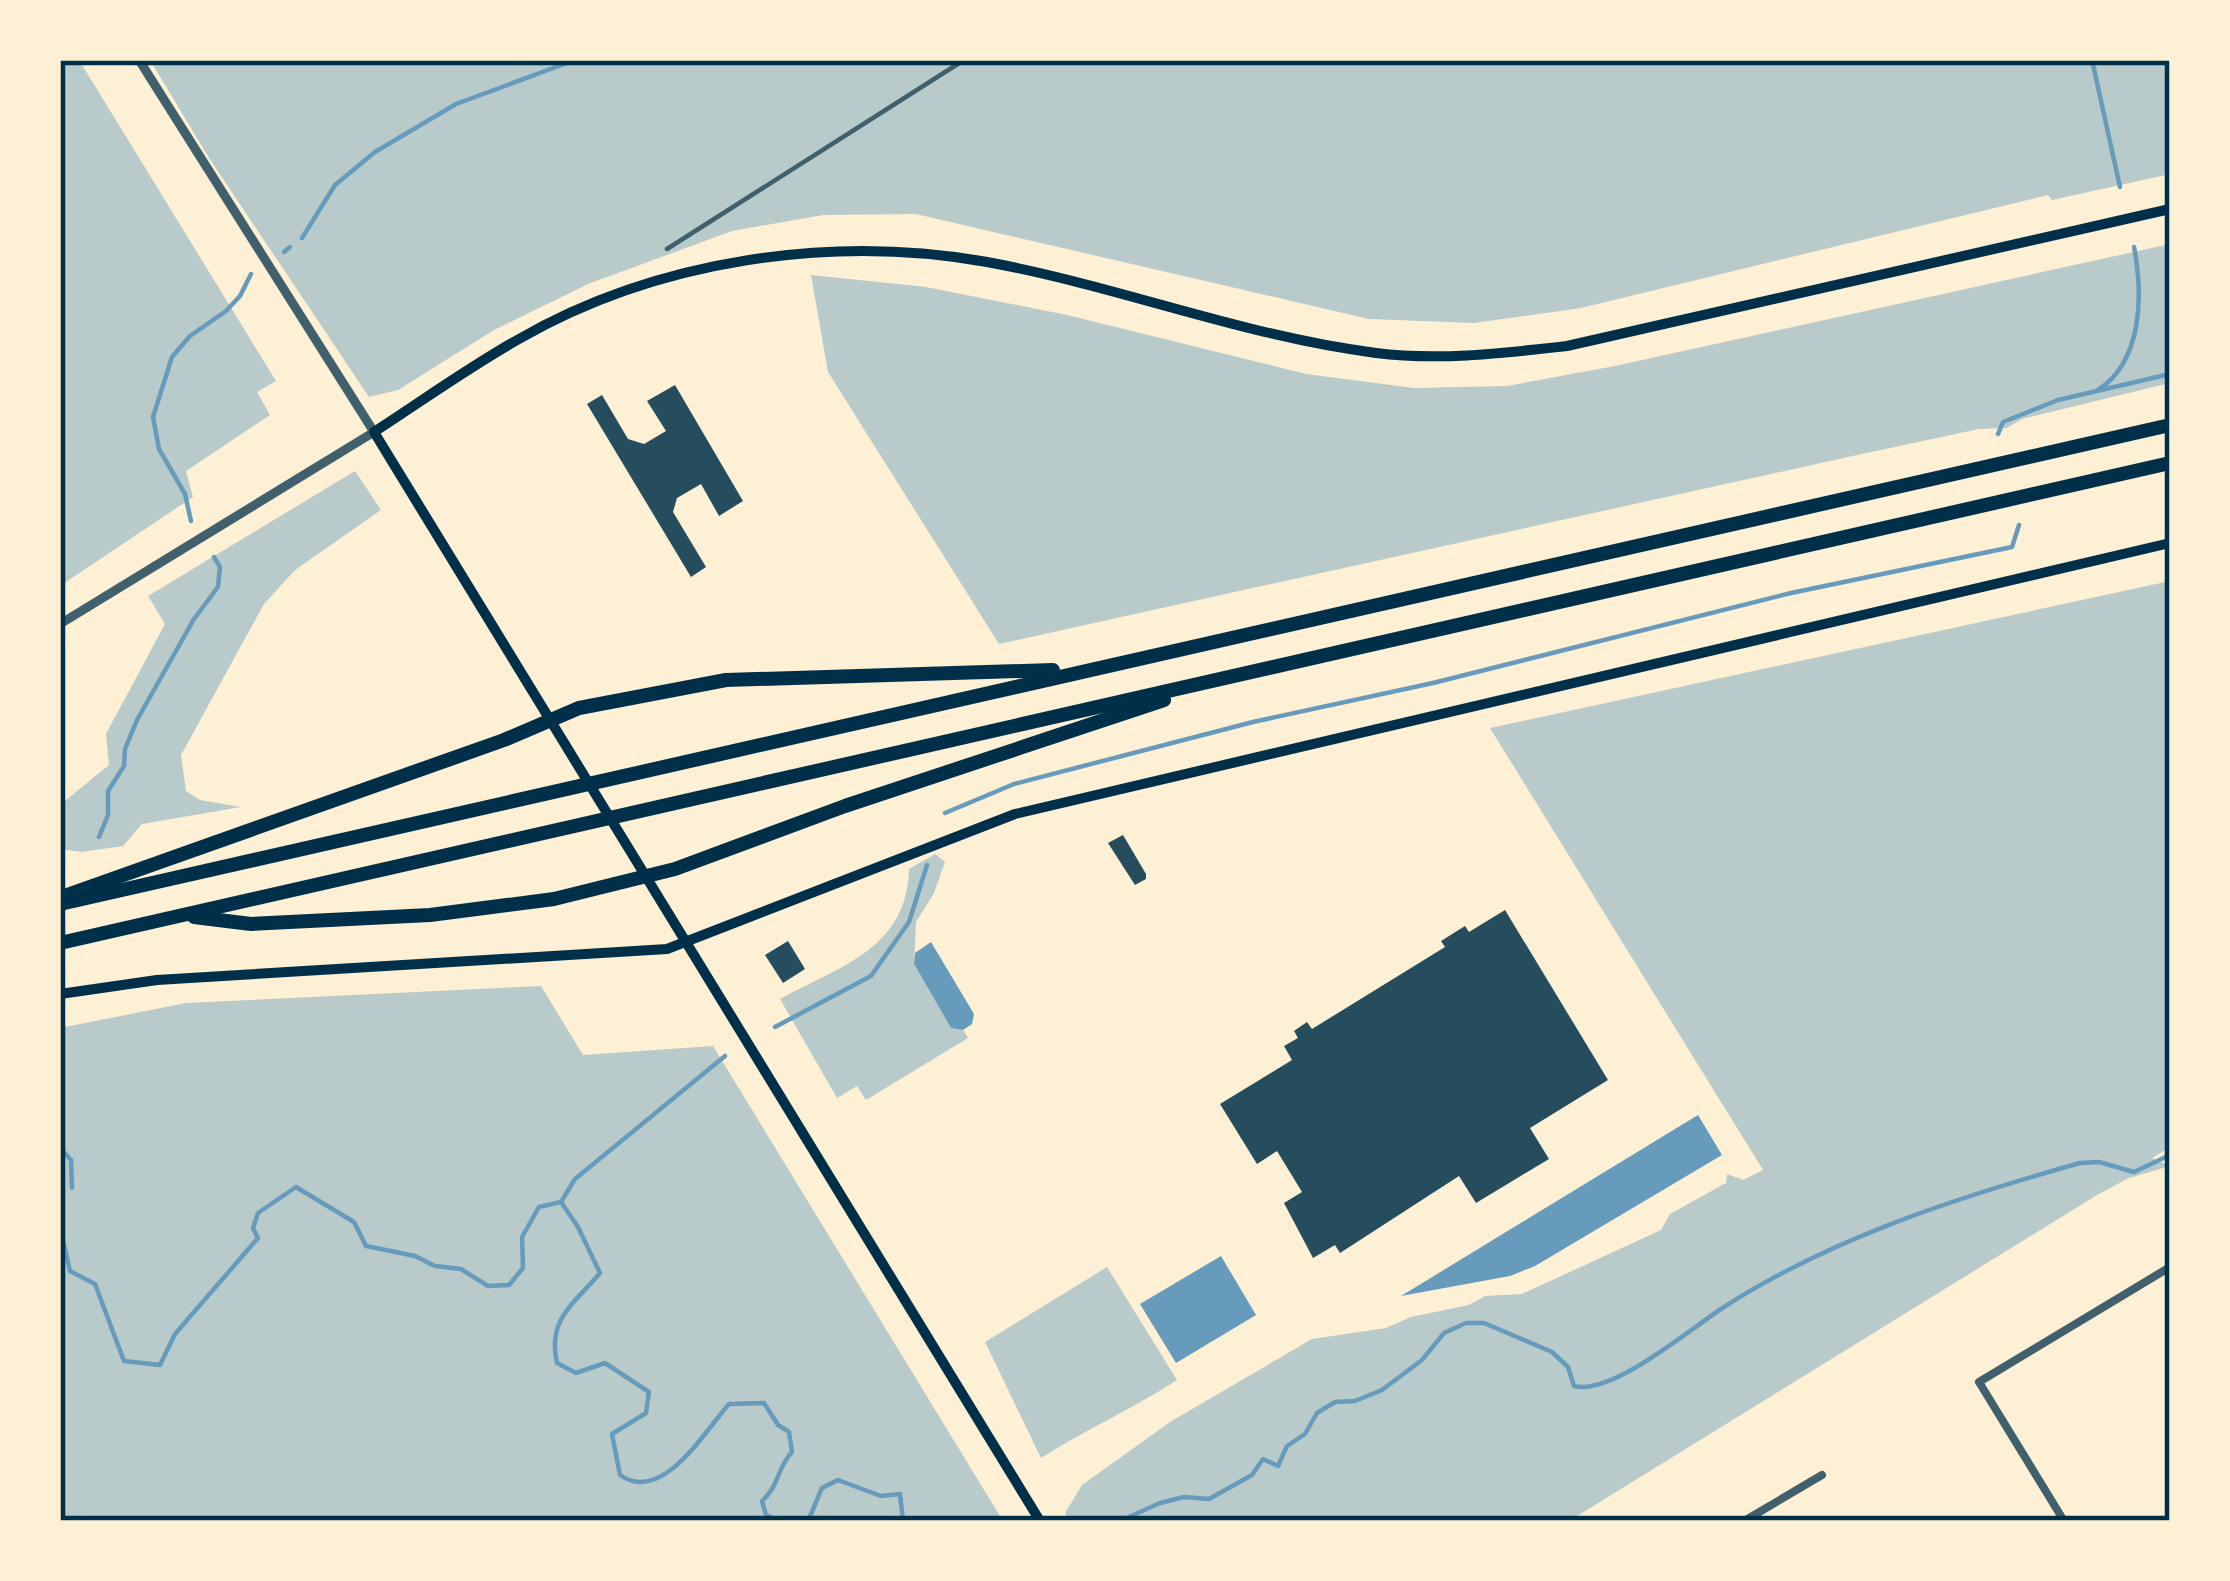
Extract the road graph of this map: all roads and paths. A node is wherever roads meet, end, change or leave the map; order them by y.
1 (139, 60) edge
2 (964, 60) edge
3 (2170, 209) edge
4 (667, 249) dead end
5 (2170, 425) edge
6 (374, 432) junction
7 (2170, 463) edge
8 (2170, 543) edge
9 (60, 625) edge
10 (1094, 668) junction
11 (1231, 676) junction
12 (551, 718) junction
13 (647, 875) junction
14 (60, 901) edge
15 (179, 916) junction
16 (687, 941) junction
17 (60, 943) edge
18 (60, 994) edge
19 (2170, 1267) edge
20 (1822, 1474) dead end
21 (1040, 1521) edge
22 (1744, 1521) edge
23 (2064, 1521) edge

1 - 6 street
2 - 4 lane
3 - 6 main road
5 - 10 highway
6 - 9 street
6 - 12 main road
7 - 11 highway
8 - 16 main road
10 - 12 highway
10 - 14 highway
11 - 13 highway
11 - 15 highway
12 - 13 main road
12 - 14 highway
13 - 15 highway
13 - 16 main road
15 - 17 highway
16 - 18 main road
16 - 21 main road
19 - 23 street
20 - 22 street

